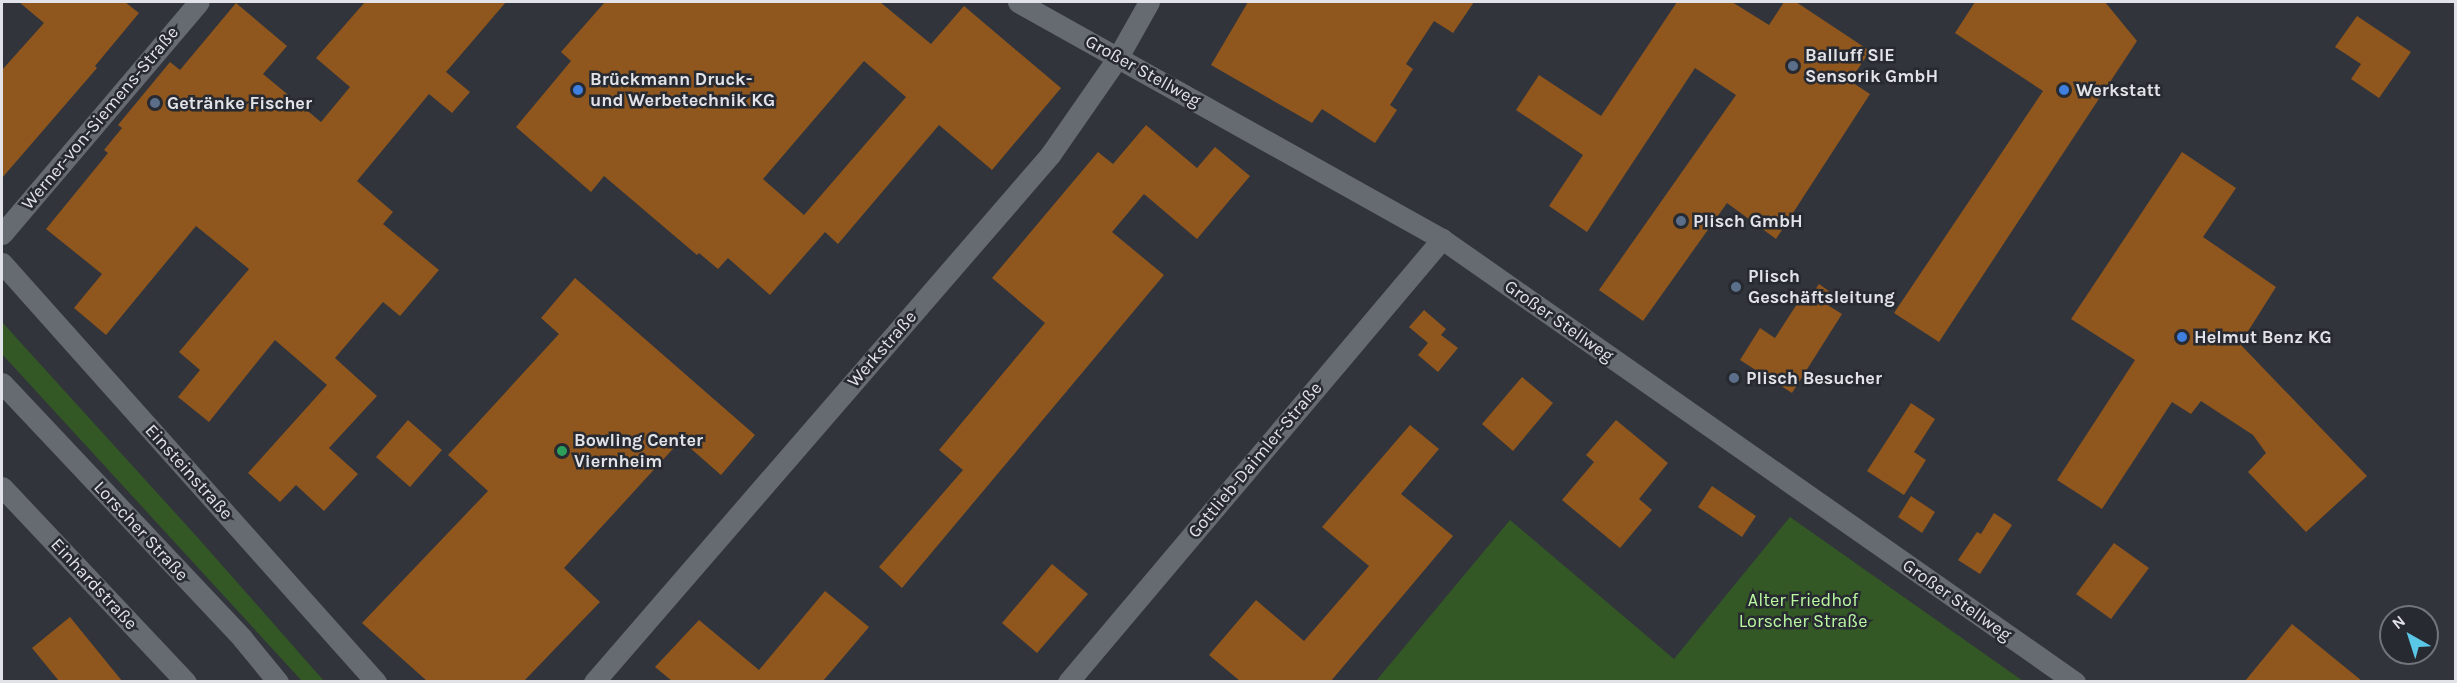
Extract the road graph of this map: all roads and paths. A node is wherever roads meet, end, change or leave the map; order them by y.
1 (199, 2) edge
2 (1018, 2) edge
3 (1149, 2) edge
4 (1118, 57) junction
5 (2, 234) edge
6 (1442, 239) junction
7 (2, 263) edge
8 (2, 383) edge
9 (2, 487) edge
10 (186, 681) edge
11 (278, 681) edge
12 (376, 681) edge
13 (594, 681) edge
14 (1068, 681) edge
15 (2075, 681) edge

1 - 5 street, Werner-von-Siemens-Straße
2 - 4 street, Großer Stellweg
3 - 4 street, Werkstraße
4 - 6 street, Großer Stellweg
4 - 13 street, Werkstraße
6 - 14 street, Gottlieb-Daimler-Straße
6 - 15 street, Großer Stellweg
7 - 12 street, Einsteinstraße
8 - 11 street, Lorscher Straße
9 - 10 street, Einhardstraße

